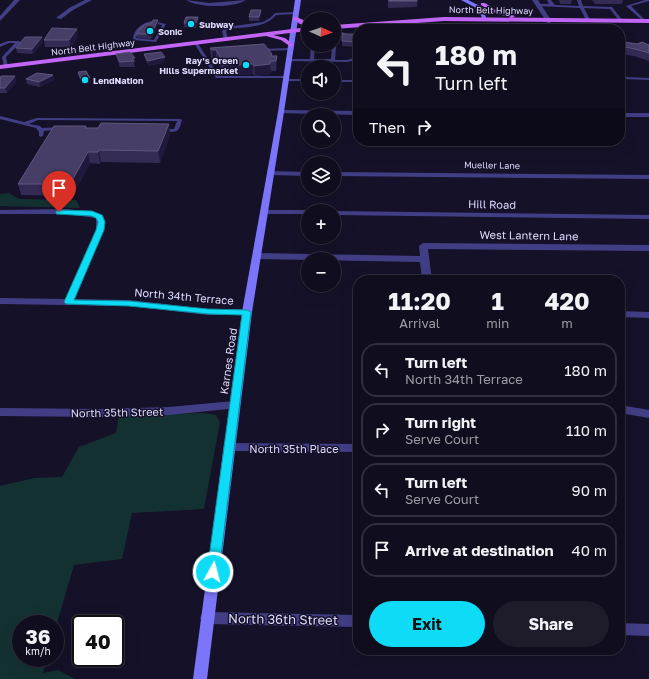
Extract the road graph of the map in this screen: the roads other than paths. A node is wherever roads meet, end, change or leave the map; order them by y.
1 (17, 0) edge
2 (89, 0) edge
3 (189, 0) edge
4 (242, 0) edge
5 (298, 0) edge
6 (464, 0) edge
7 (549, 0) edge
8 (579, 0) edge
9 (624, 0) edge
10 (649, 0) edge
11 (537, 2) edge
12 (480, 4) edge
13 (552, 5) junction
14 (628, 6) junction
15 (581, 7) junction
16 (295, 16) junction
17 (59, 18) dead end
18 (0, 19) edge
19 (449, 19) junction
20 (485, 19) junction
21 (538, 20) junction
22 (548, 20) junction
23 (588, 20) junction
24 (403, 21) junction
25 (621, 21) junction
26 (301, 22) edge
27 (647, 22) edge
28 (366, 24) edge
29 (404, 24) edge
30 (549, 24) edge
31 (353, 25) edge
32 (341, 26) edge
33 (353, 26) edge
34 (301, 29) edge
35 (293, 30) junction
36 (341, 32) edge
37 (348, 34) junction
38 (249, 36) junction
39 (341, 36) edge
40 (353, 36) edge
41 (226, 39) junction
42 (155, 40) junction
43 (196, 43) junction
44 (0, 46) edge
45 (290, 47) junction
46 (158, 48) junction
47 (251, 51) edge
48 (313, 52) edge
49 (212, 55) edge
50 (204, 56) junction
51 (2, 57) edge
52 (288, 60) junction
53 (301, 60) edge
54 (312, 60) edge
55 (353, 60) edge
56 (341, 61) edge
57 (3, 67) edge
58 (285, 78) junction
59 (625, 78) edge
60 (301, 79) edge
61 (649, 79) edge
62 (341, 81) edge
63 (353, 81) edge
64 (281, 112) junction
65 (353, 113) edge
66 (625, 114) edge
67 (649, 115) edge
68 (0, 117) edge
69 (24, 124) junction
70 (68, 128) edge
71 (41, 130) junction
72 (153, 130) edge
73 (41, 136) dead end
74 (271, 174) junction
75 (301, 174) edge
76 (341, 174) edge
77 (649, 177) edge
78 (0, 212) edge
79 (265, 212) junction
80 (301, 212) edge
81 (341, 213) edge
82 (649, 217) edge
83 (649, 248) edge
84 (256, 256) junction
85 (424, 259) junction
86 (426, 275) edge
87 (0, 302) edge
88 (69, 302) junction
89 (247, 312) junction
90 (625, 314) edge
91 (649, 315) edge
92 (234, 405) junction
93 (625, 409) edge
94 (0, 412) edge
95 (649, 414) edge
96 (229, 447) junction
97 (353, 448) edge
98 (207, 618) junction
99 (353, 621) edge
100 (625, 629) edge
101 (649, 630) edge
102 (200, 679) edge

1 - 18 street
2 - 17 street
3 - 4 street
5 - 16 street, Karnes Road
6 - 12 street
7 - 13 lane
8 - 15 lane
9 - 14 lane
10 - 14 lane
11 - 13 lane
11 - 22 street
12 - 19 main road
12 - 20 street
12 - 21 main road
13 - 15 lane
14 - 27 lane
15 - 23 lane
15 - 25 lane
16 - 26 main road
16 - 35 street, Karnes Road
16 - 41 lane
19 - 20 main road, North Belt Highway
19 - 24 main road, North Belt Highway
20 - 21 main road, North Belt Highway
21 - 22 main road, North Belt Highway
22 - 23 main road, North Belt Highway
22 - 30 lane
23 - 25 main road, North Belt Highway
24 - 28 main road, North Belt Highway
24 - 29 lane
25 - 27 main road, North Belt Highway
31 - 32 main road, North Belt Highway
33 - 37 lane
34 - 35 main road, North Belt Highway
35 - 38 main road, North Belt Highway
35 - 45 street, Karnes Road
36 - 37 lane
37 - 39 lane
37 - 40 lane
38 - 41 main road, North Belt Highway
38 - 45 main road
41 - 43 main road, North Belt Highway
42 - 42 lane
42 - 46 lane
43 - 46 main road, North Belt Highway
43 - 50 lane
44 - 51 lane
45 - 47 lane
45 - 52 street, Karnes Road
46 - 57 main road, North Belt Highway
48 - 54 lane
49 - 50 lane
50 - 58 lane
51 - 57 lane
52 - 53 lane
52 - 58 street, Karnes Road
55 - 56 lane
58 - 60 lane
58 - 64 street, Karnes Road
59 - 61 lane
62 - 63 lane
64 - 65 street
64 - 74 street, Karnes Road
66 - 67 street
68 - 69 lane
69 - 71 lane
69 - 72 lane
70 - 71 lane
71 - 73 lane
74 - 75 street
74 - 79 street, Karnes Road
76 - 77 street, Mueller Lane
78 - 88 street
79 - 80 street
79 - 84 street, Karnes Road
81 - 82 street, Hill Road
83 - 85 street, West Lantern Lane
84 - 85 street
84 - 89 street, Karnes Road
85 - 86 street
87 - 88 street, North 34th Terrace
88 - 89 street, North 34th Terrace
89 - 92 street, Karnes Road
90 - 91 street
92 - 94 street, North 35th Street
92 - 96 street, Karnes Road
93 - 95 street
96 - 97 street, North 35th Place
96 - 98 street, Karnes Road
98 - 99 street, North 36th Street
98 - 102 street, Karnes Road
100 - 101 street

